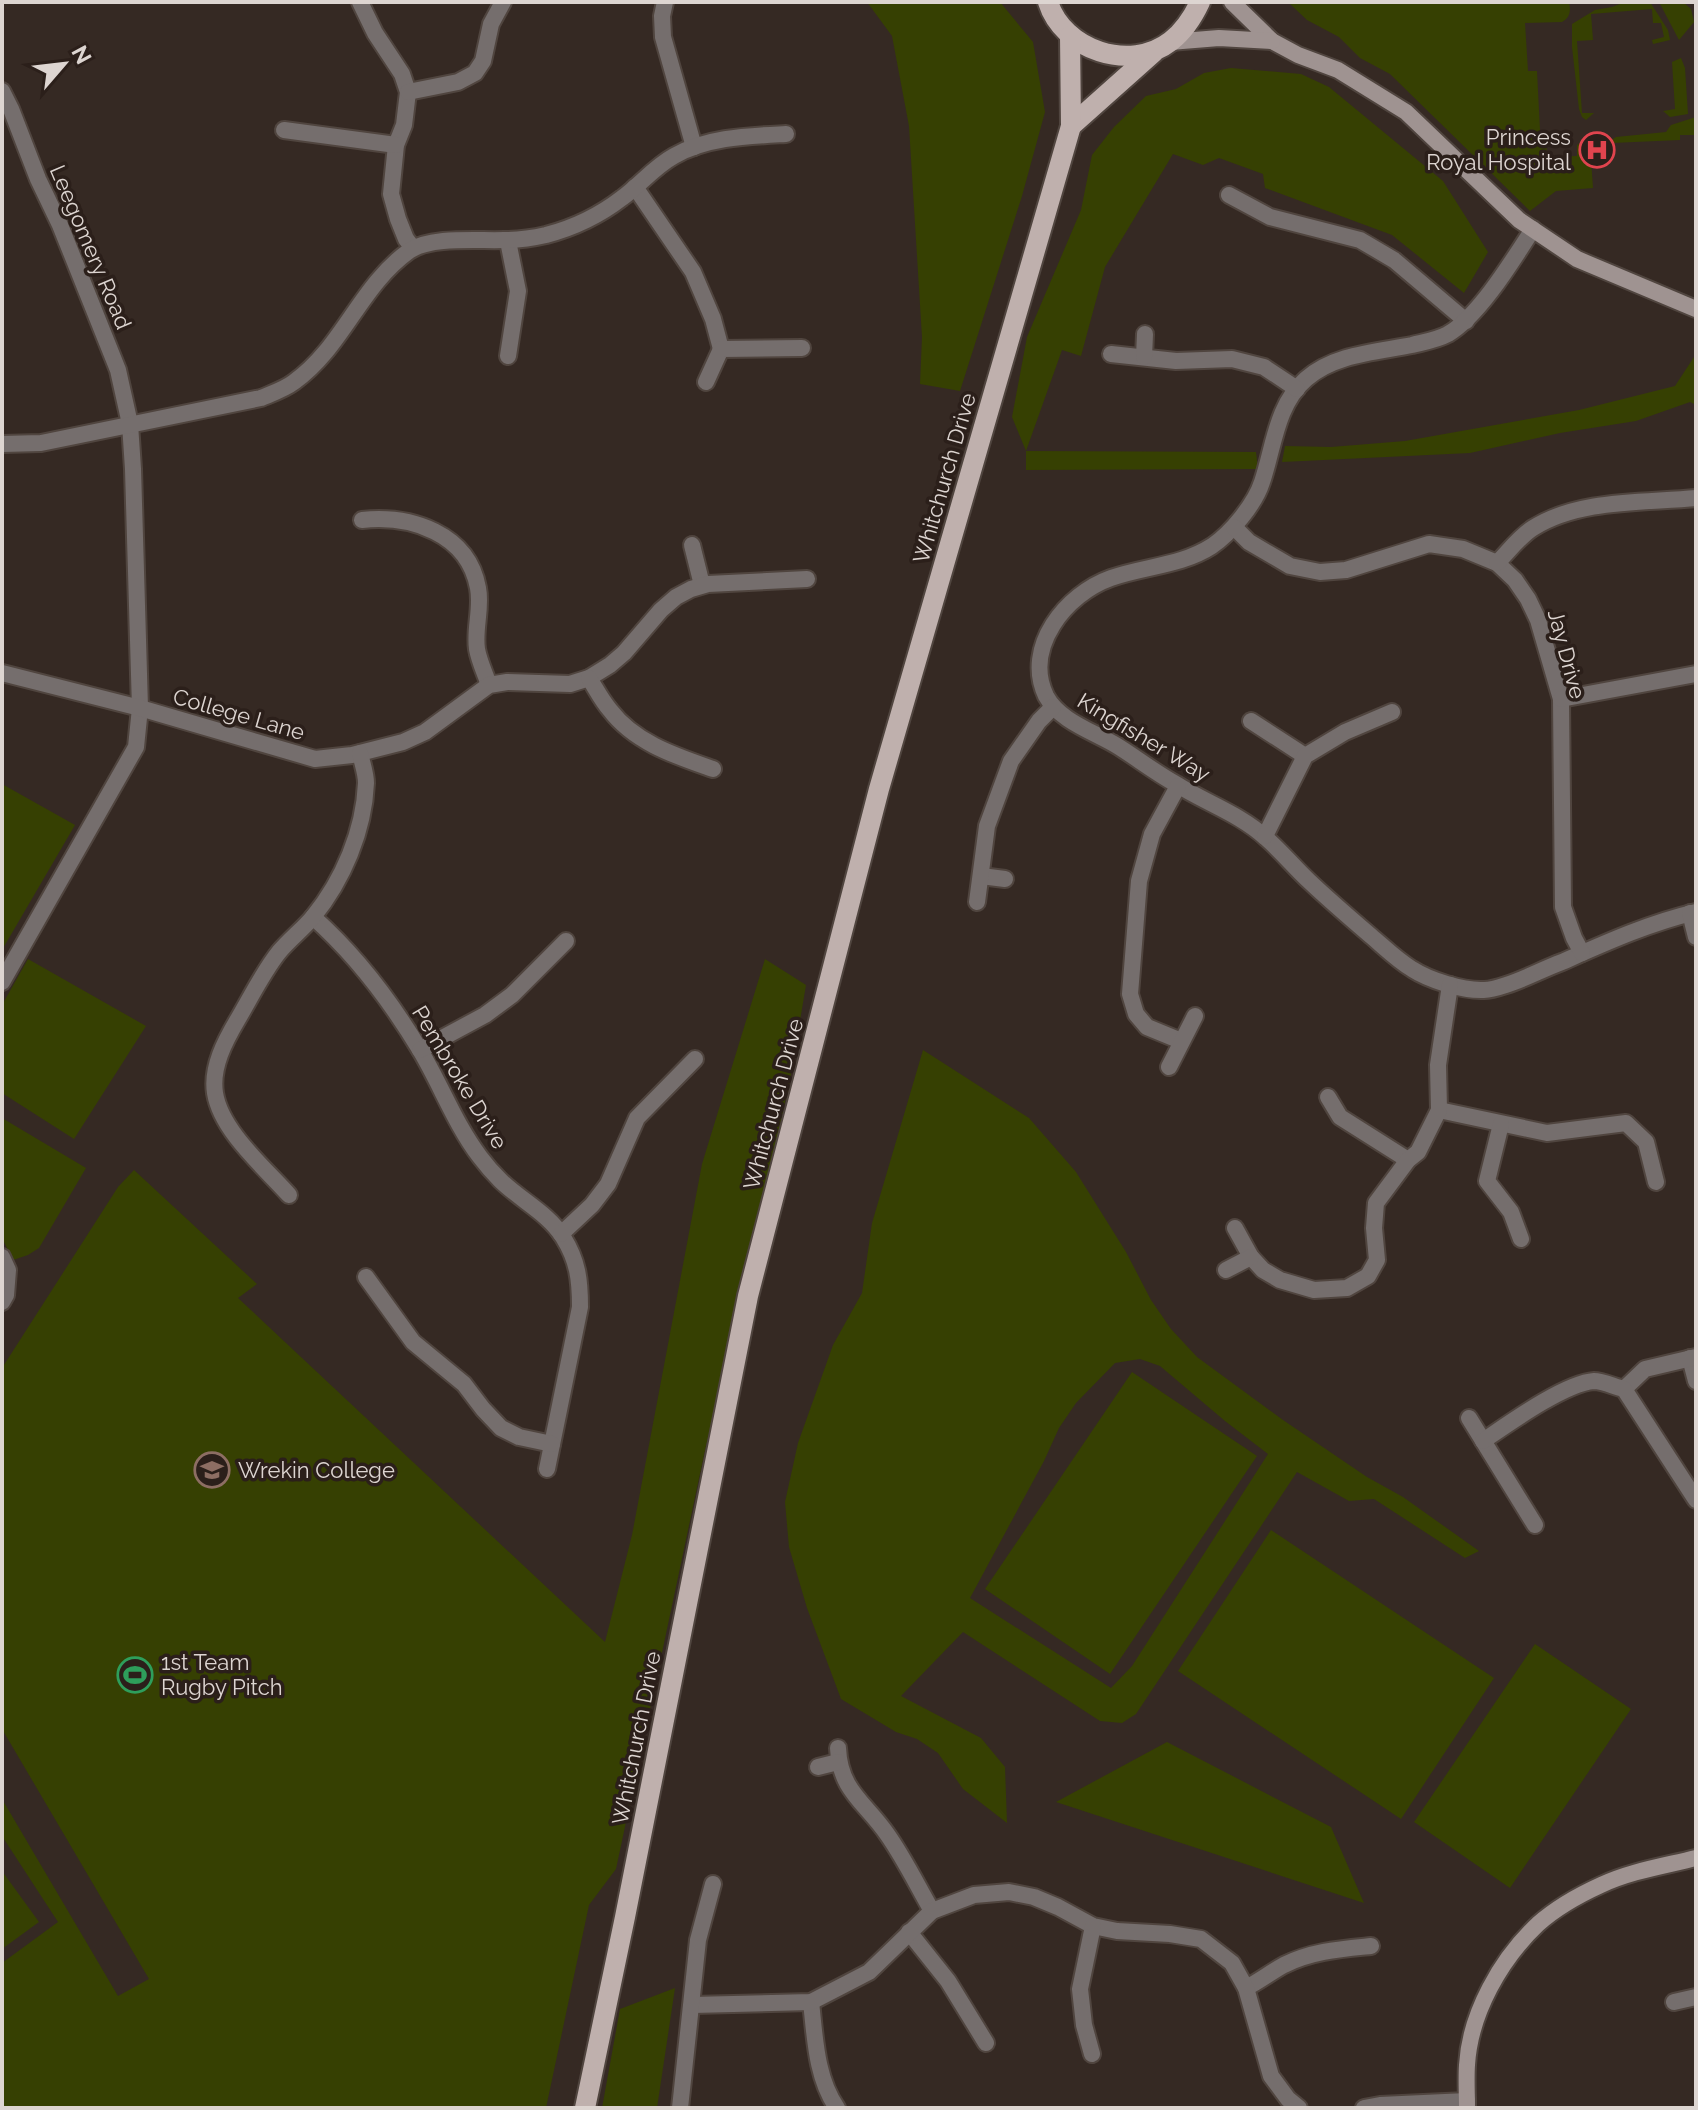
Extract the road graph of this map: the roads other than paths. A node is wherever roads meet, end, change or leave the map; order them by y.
1 (360, 2) edge
2 (503, 2) edge
3 (665, 2) edge
4 (1200, 2) edge
5 (1232, 2) edge
6 (1047, 5) edge
7 (1070, 36) junction
8 (1272, 41) junction
9 (1164, 45) junction
10 (2, 91) edge
11 (408, 92) junction
12 (1071, 126) junction
13 (284, 130) dead end
14 (786, 134) dead end
15 (396, 145) junction
16 (694, 147) junction
17 (635, 187) junction
18 (1229, 195) dead end
19 (1533, 229) junction
20 (508, 241) junction
21 (413, 248) junction
22 (1696, 309) edge
23 (1466, 321) junction
24 (1145, 334) dead end
25 (802, 348) dead end
26 (721, 349) junction
27 (1111, 354) dead end
28 (508, 356) dead end
29 (1144, 357) junction
30 (706, 382) dead end
31 (1297, 389) junction
32 (130, 424) junction
33 (2, 444) edge
34 (1696, 498) edge
35 (362, 520) dead end
36 (1234, 527) junction
37 (692, 545) dead end
38 (1497, 563) junction
39 (807, 579) dead end
40 (702, 585) junction
41 (2, 673) edge
42 (1696, 674) edge
43 (589, 678) junction
44 (489, 685) junction
45 (1561, 699) junction
46 (1053, 707) junction
47 (140, 708) junction
48 (1392, 712) dead end
49 (1251, 721) dead end
50 (360, 753) junction
51 (1305, 756) junction
52 (713, 769) dead end
53 (1178, 786) junction
54 (1265, 836) junction
55 (981, 876) junction
56 (1005, 879) dead end
57 (977, 902) dead end
58 (1693, 913) edge
59 (313, 917) junction
60 (1696, 937) edge
61 (566, 941) dead end
62 (1582, 953) junction
63 (2, 982) edge
64 (1450, 985) junction
65 (1195, 1016) dead end
66 (1181, 1041) junction
67 (420, 1050) junction
68 (695, 1059) dead end
69 (1169, 1067) dead end
70 (1328, 1097) dead end
71 (1439, 1110) junction
72 (1501, 1124) junction
73 (1408, 1160) junction
74 (1656, 1182) dead end
75 (289, 1195) dead end
76 (1235, 1228) dead end
77 (561, 1234) junction
78 (1521, 1239) dead end
79 (2, 1257) edge
80 (1251, 1257) junction
81 (1226, 1270) dead end
82 (366, 1277) dead end
83 (2, 1302) edge
84 (1693, 1358) edge
85 (1696, 1381) edge
86 (1624, 1389) junction
87 (1469, 1418) dead end
88 (1483, 1441) junction
89 (552, 1444) junction
90 (547, 1469) dead end
91 (1696, 1500) edge
92 (1535, 1525) dead end
93 (818, 1767) dead end
94 (1696, 1858) edge
95 (713, 1884) dead end
96 (932, 1911) junction
97 (1093, 1926) junction
98 (909, 1932) junction
99 (1371, 1946) dead end
100 (1246, 1988) junction
101 (1696, 1997) edge
102 (811, 2002) junction
103 (1674, 2002) dead end
104 (692, 2005) junction
105 (986, 2043) dead end
106 (1092, 2054) dead end
107 (1288, 2105) edge
108 (1467, 2105) edge
109 (585, 2108) edge
110 (680, 2108) edge
111 (837, 2108) edge
112 (1364, 2108) edge

1 - 11 street
2 - 11 street
3 - 16 street
4 - 9 main road
5 - 8 street
6 - 7 main road
7 - 9 main road
7 - 12 main road, Whitchurch Drive
8 - 9 street
8 - 19 street
9 - 12 main road
10 - 32 street, Leegomery Road
11 - 15 street
12 - 109 main road, Whitchurch Drive
13 - 15 street
14 - 16 street
15 - 21 street
16 - 17 street
17 - 20 street
17 - 26 street
18 - 23 street
19 - 22 street
19 - 23 street, Kingfisher Way
20 - 21 street
20 - 28 street
21 - 32 street
23 - 31 street, Kingfisher Way
24 - 29 street
25 - 26 street
26 - 30 street
27 - 29 street
29 - 31 street
31 - 36 street, Kingfisher Way
32 - 33 street
32 - 47 street, Leegomery Road
34 - 38 street
35 - 44 street
36 - 38 street, Jay Drive
36 - 46 street, Kingfisher Way
37 - 40 street
38 - 45 street, Jay Drive
39 - 40 street
40 - 43 street
41 - 47 street, College Lane
42 - 45 street
43 - 44 street
43 - 52 street
44 - 50 street, College Lane
45 - 62 street, Jay Drive
46 - 53 street, Kingfisher Way
46 - 55 street
47 - 50 street, College Lane
47 - 63 street, Leegomery Road
48 - 51 street
49 - 51 street
50 - 59 street
51 - 54 street
53 - 54 street, Kingfisher Way
53 - 66 street
54 - 64 street, Kingfisher Way
55 - 56 street
55 - 57 street
58 - 60 street
58 - 62 street, Kingfisher Way
59 - 67 street, Pembroke Drive
59 - 75 street
61 - 67 street
62 - 64 street, Kingfisher Way
64 - 71 street
65 - 66 street
66 - 69 street
67 - 77 street, Pembroke Drive
68 - 77 street
70 - 73 street
71 - 72 street
71 - 73 street
72 - 74 street
72 - 78 street
73 - 80 street
76 - 80 street
77 - 89 street, Pembroke Drive
79 - 83 street
80 - 81 street
82 - 89 street
84 - 85 street
84 - 86 street
86 - 88 street
86 - 91 street
87 - 88 street
88 - 92 street
89 - 90 street, Pembroke Drive
93 - 96 street
94 - 108 street
95 - 104 street
96 - 97 street
96 - 98 street
97 - 100 street
97 - 106 street
98 - 102 street
98 - 105 street
99 - 100 street
100 - 107 street
101 - 103 street
102 - 104 street
102 - 111 street
104 - 110 street
108 - 112 street

